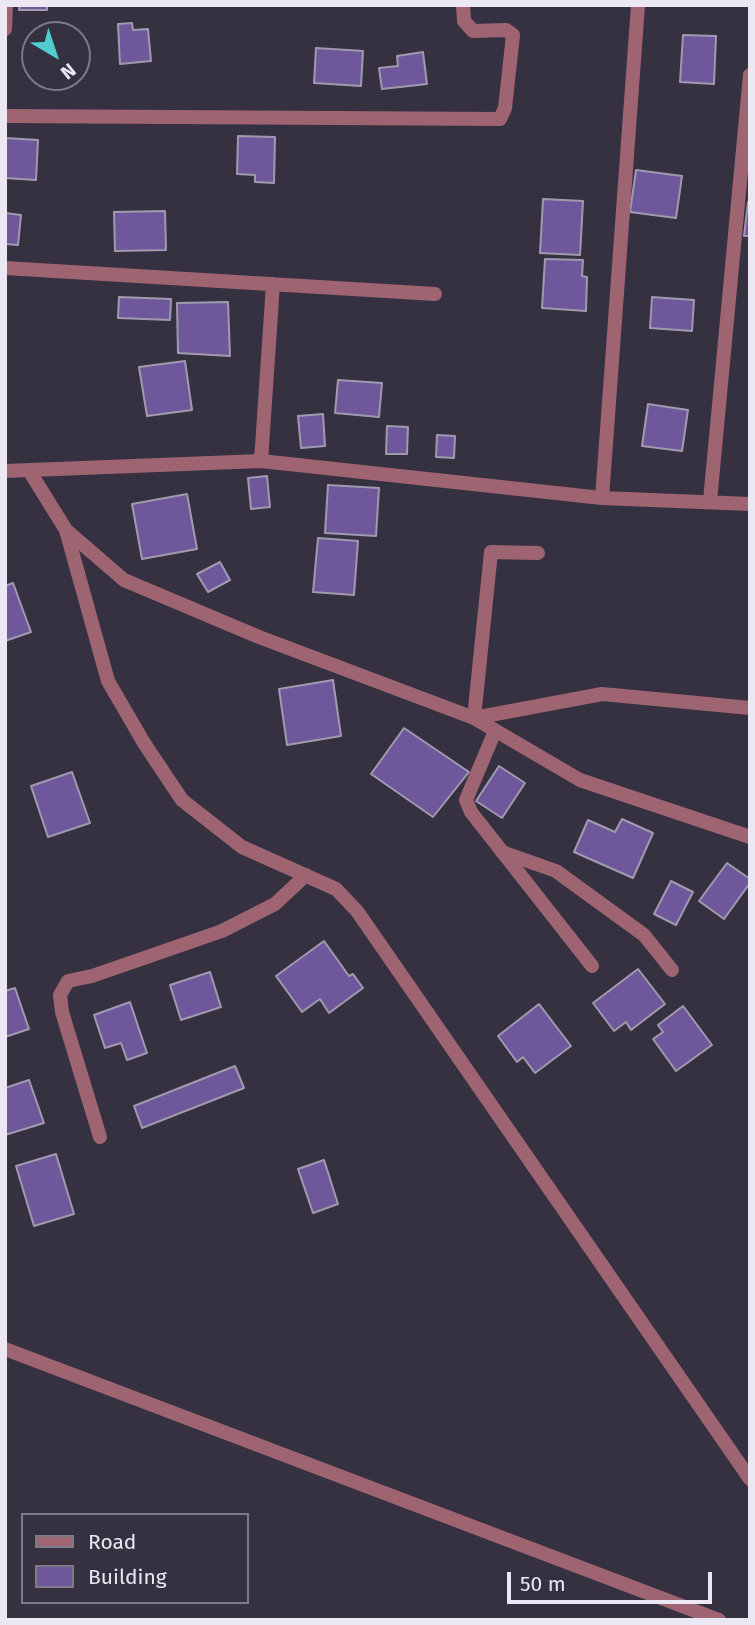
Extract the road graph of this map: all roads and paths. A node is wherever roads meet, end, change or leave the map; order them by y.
1 (6, 5) edge
2 (463, 5) edge
3 (638, 5) edge
4 (5, 29) edge
5 (750, 75) edge
6 (5, 116) edge
7 (5, 268) edge
8 (273, 284) junction
9 (435, 294) dead end
10 (261, 461) junction
11 (5, 471) edge
12 (30, 472) junction
13 (602, 498) junction
14 (710, 501) junction
15 (750, 504) edge
16 (66, 530) junction
17 (538, 553) dead end
18 (750, 708) edge
19 (474, 718) junction
20 (495, 731) junction
21 (750, 837) edge
22 (501, 851) junction
23 (306, 875) junction
24 (592, 966) dead end
25 (672, 970) dead end
26 (100, 1137) dead end
27 (5, 1349) edge
28 (750, 1479) edge
29 (719, 1620) edge

1 - 4 street
2 - 6 street
3 - 13 street
5 - 14 street
7 - 8 street
8 - 9 street
8 - 10 street
10 - 12 street
10 - 13 street
11 - 12 street
12 - 16 street
13 - 14 street
14 - 15 street
16 - 19 street
16 - 23 street
17 - 19 street
18 - 19 street
19 - 20 street
20 - 21 street
20 - 22 street
22 - 24 street
22 - 25 street
23 - 26 street
23 - 28 street
27 - 29 street

